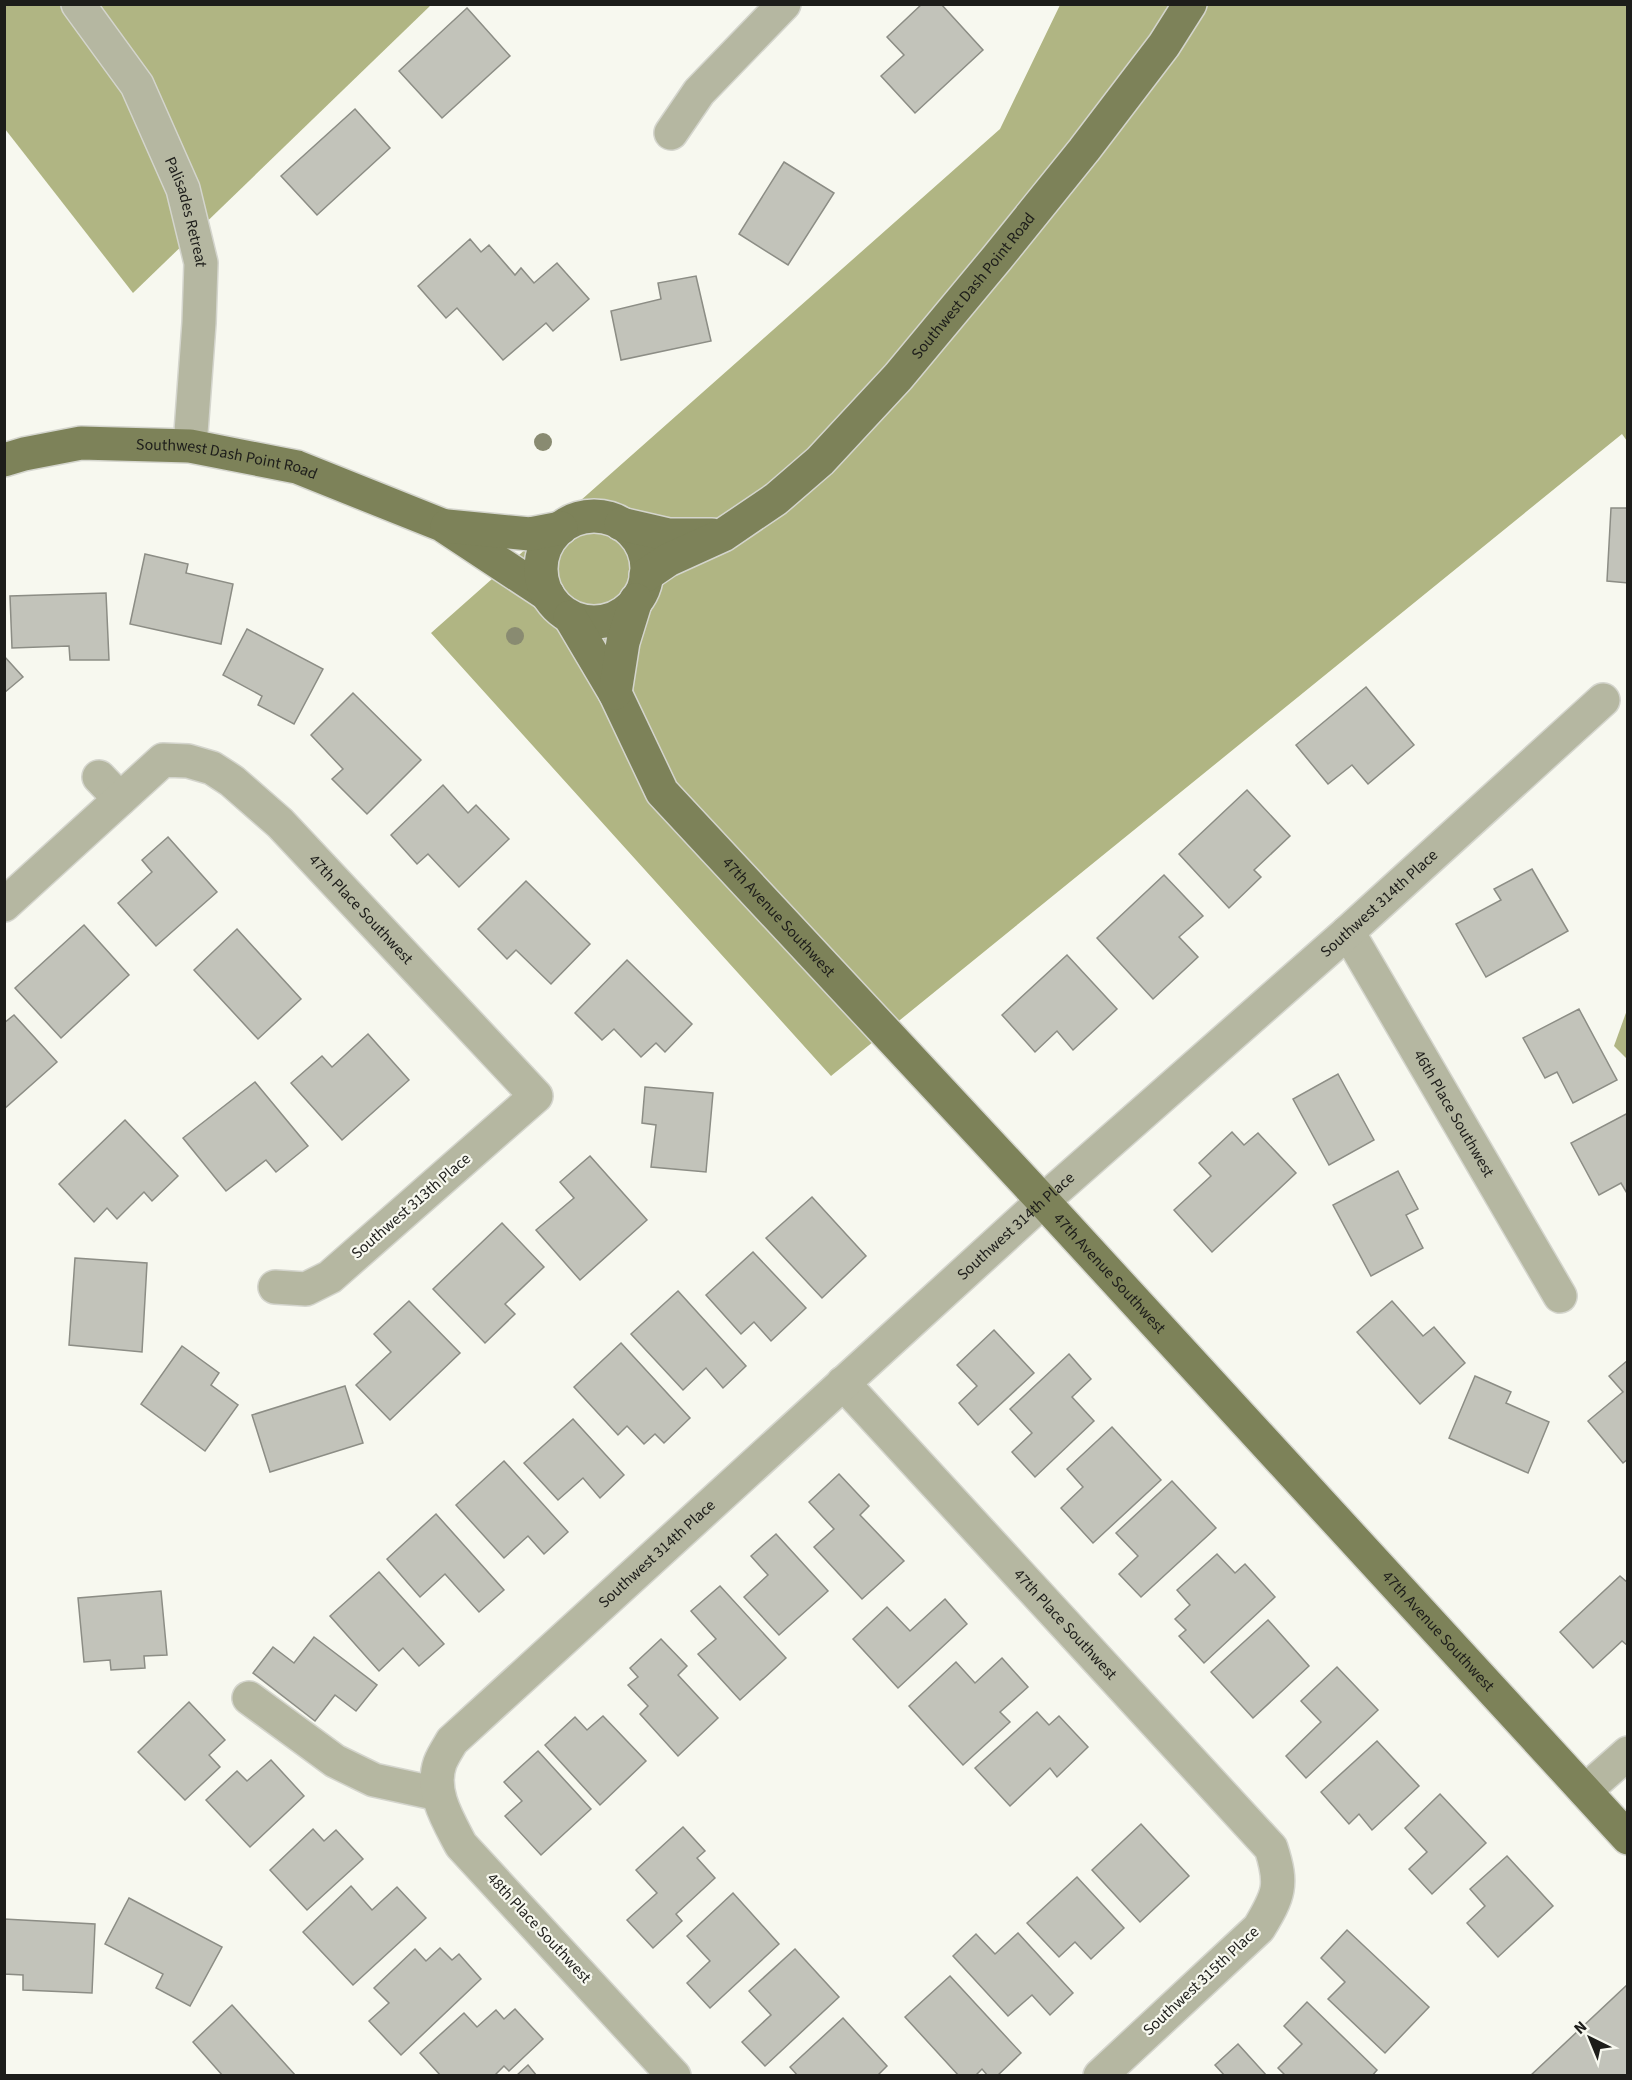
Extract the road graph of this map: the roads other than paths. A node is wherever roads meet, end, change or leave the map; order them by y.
1 (78, 4) edge
2 (784, 4) edge
3 (1190, 4) edge
4 (671, 133) dead end
5 (190, 446) junction
6 (4, 460) edge
7 (621, 524) junction
8 (442, 525) junction
9 (561, 528) junction
10 (723, 535) junction
11 (641, 587) junction
12 (559, 606) junction
13 (615, 693) junction
14 (1602, 700) dead end
15 (4, 905) edge
16 (1348, 932) junction
17 (536, 1096) joint
18 (1043, 1201) junction
19 (275, 1287) dead end
20 (1560, 1296) dead end
21 (843, 1383) junction
22 (249, 1698) dead end
23 (1628, 1754) edge
24 (439, 1779) junction
25 (1584, 1791) junction
26 (1628, 1838) edge
27 (1279, 1873) joint
28 (674, 2076) edge
29 (1100, 2076) edge

1 - 5 street, Palisades Retreat
2 - 4 street
3 - 10 main road, Southwest Dash Point Road
5 - 6 main road, Southwest Dash Point Road
5 - 8 main road, Southwest Dash Point Road
7 - 9 main road
7 - 10 main road
7 - 11 main road
8 - 9 main road, Southwest Dash Point Road
8 - 12 main road, Southwest Dash Point Road
9 - 12 main road
10 - 11 main road, Southwest Dash Point Road
11 - 12 main road
11 - 13 main road
12 - 13 main road, 47th Avenue Southwest
13 - 18 main road, 47th Avenue Southwest
14 - 16 street, Southwest 314th Place
15 - 17 street, 47th Place Southwest
16 - 18 street, Southwest 314th Place
16 - 20 street, 46th Place Southwest
17 - 19 street, Southwest 313th Place
18 - 21 street, Southwest 314th Place
18 - 25 main road, 47th Avenue Southwest
21 - 24 street, Southwest 314th Place
21 - 27 street, 47th Place Southwest
22 - 24 street
23 - 25 street
24 - 28 street, 48th Place Southwest
25 - 26 main road, 47th Avenue Southwest
27 - 29 street, Southwest 315th Place

